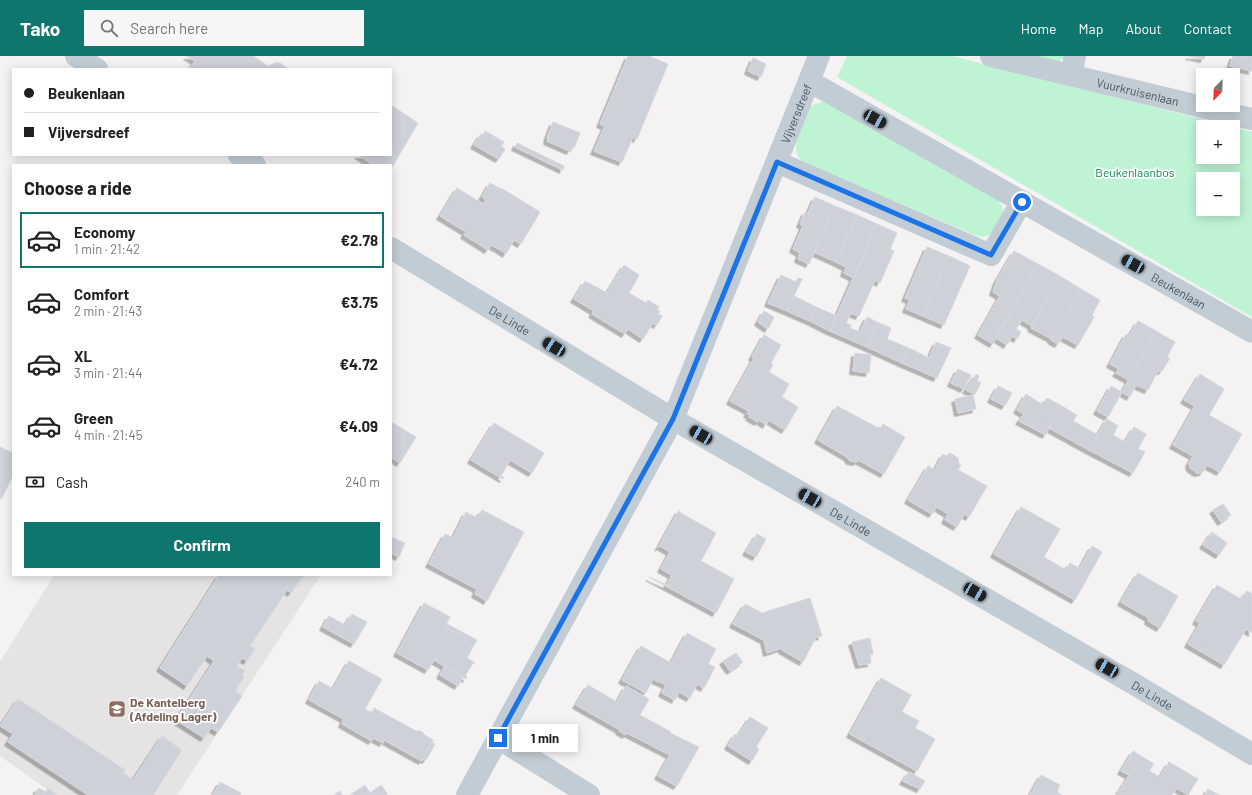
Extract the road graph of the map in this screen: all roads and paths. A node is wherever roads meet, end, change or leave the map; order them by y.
1 (76, 56) edge
2 (819, 56) edge
3 (990, 56) edge
4 (1073, 66) edge
5 (95, 68) edge
6 (809, 82) junction
7 (1252, 119) edge
8 (241, 156) edge
9 (777, 162) junction
10 (253, 164) edge
11 (1022, 202) junction
12 (392, 249) edge
13 (1252, 332) edge
14 (673, 419) junction
15 (498, 738) junction
16 (1252, 754) edge
17 (467, 795) edge
18 (589, 795) edge

1 - 5 street
2 - 6 street, Vijversdreef
3 - 4 street, Vuurkruisenlaan
4 - 7 street, Vuurkruisenlaan
6 - 9 street, Vijversdreef
6 - 11 street, Beukenlaan
8 - 10 street
9 - 11 street
9 - 14 street, Vijversdreef
11 - 13 street, Beukenlaan
12 - 14 street, De Linde
14 - 15 street, Vijversdreef
14 - 16 street, De Linde
15 - 17 street, Vijversdreef
15 - 18 street

